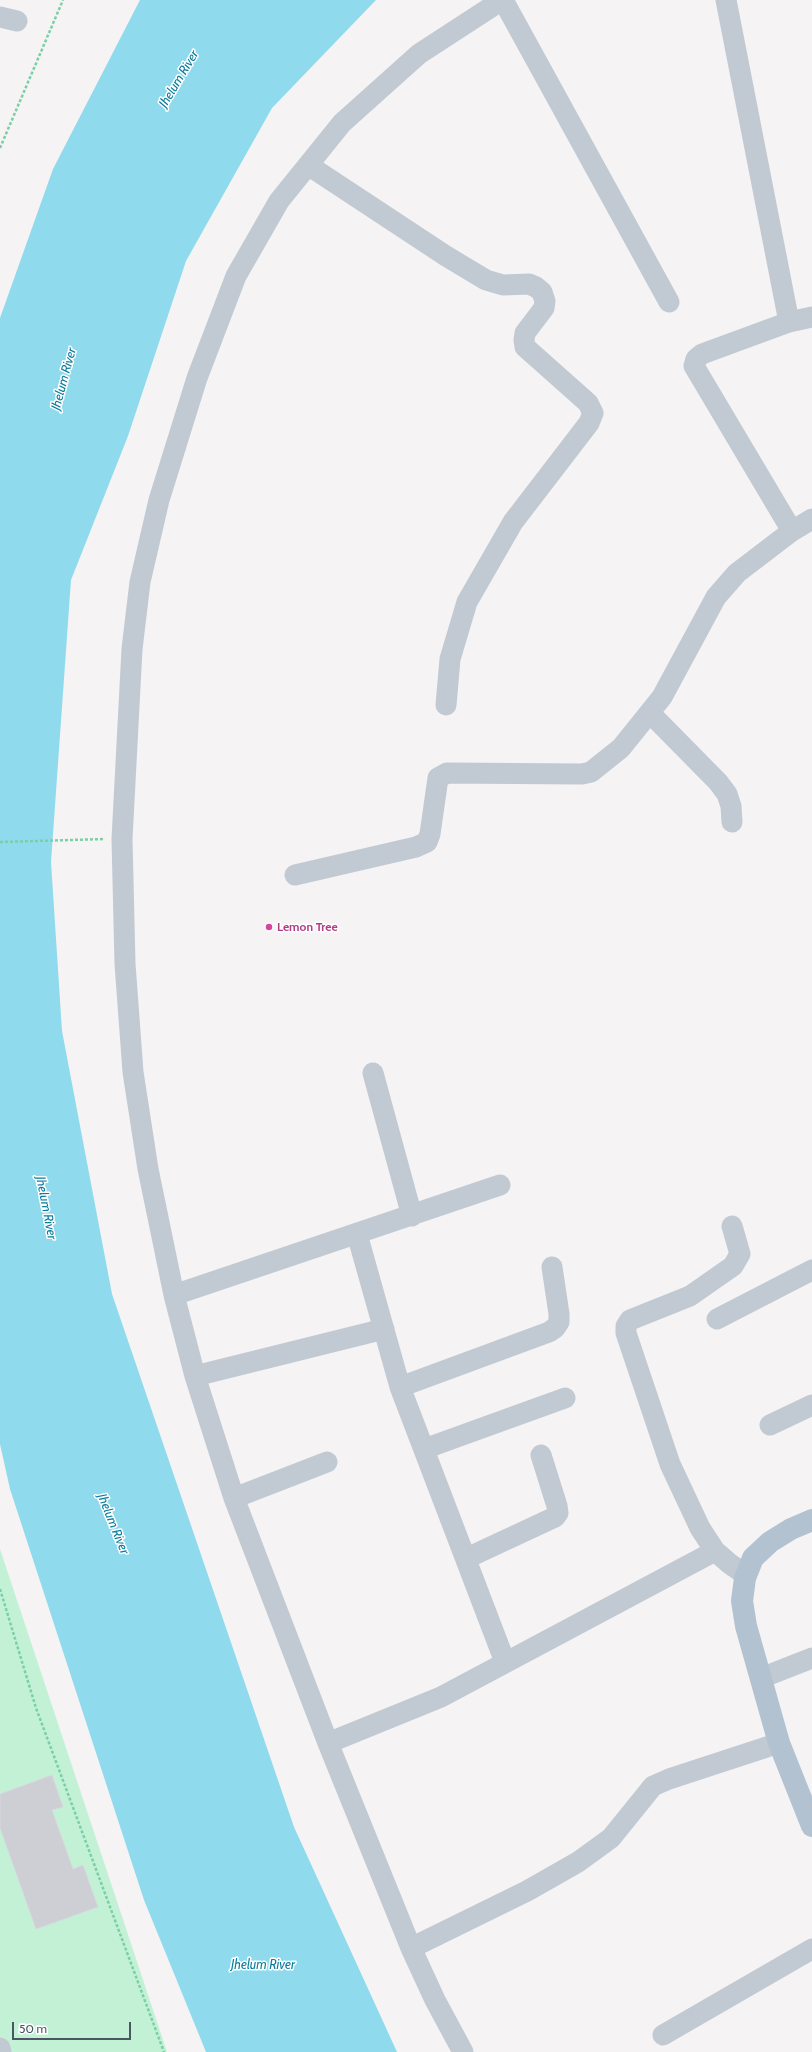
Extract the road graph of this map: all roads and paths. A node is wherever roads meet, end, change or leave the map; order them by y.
1 (63, 0) edge
2 (503, 0) edge
3 (726, 0) edge
4 (0, 148) edge
5 (308, 165) junction
6 (669, 302) dead end
7 (812, 317) edge
8 (789, 322) junction
9 (812, 519) edge
10 (792, 531) junction
11 (446, 705) dead end
12 (650, 713) junction
13 (732, 822) dead end
14 (95, 839) dead end
15 (0, 842) edge
16 (295, 875) dead end
17 (373, 1072) dead end
18 (500, 1185) dead end
19 (412, 1216) junction
20 (732, 1226) dead end
21 (357, 1234) junction
22 (552, 1267) dead end
23 (812, 1270) edge
24 (174, 1295) junction
25 (717, 1319) dead end
26 (384, 1329) junction
27 (195, 1376) junction
28 (400, 1387) junction
29 (565, 1398) dead end
30 (812, 1404) edge
31 (770, 1425) dead end
32 (424, 1449) junction
33 (541, 1455) dead end
34 (326, 1462) dead end
35 (234, 1498) junction
36 (812, 1520) edge
37 (715, 1551) junction
38 (467, 1558) junction
39 (746, 1575) junction
40 (0, 1588) edge
41 (812, 1658) edge
42 (505, 1662) junction
43 (762, 1678) junction
44 (328, 1743) junction
45 (779, 1743) junction
46 (812, 1826) edge
47 (411, 1948) junction
48 (812, 1949) edge
49 (663, 2035) dead end
50 (0, 2048) edge
51 (2, 2052) edge
52 (164, 2052) edge
53 (463, 2052) edge

1 - 4 path
2 - 5 street
2 - 6 street
3 - 8 street
5 - 11 street
5 - 24 street
7 - 8 street
8 - 10 street
9 - 10 street
10 - 12 street
12 - 13 street
12 - 16 street
14 - 15 path
17 - 19 street
18 - 19 street
19 - 21 street
20 - 37 street
21 - 24 street
21 - 26 street
22 - 28 street
23 - 25 street
24 - 27 street
26 - 27 street
26 - 28 street
27 - 35 street
28 - 32 street
29 - 32 street
30 - 31 street
32 - 38 street
33 - 38 street
34 - 35 street
35 - 44 street
36 - 39 main road
37 - 39 street
37 - 42 street
38 - 42 street
39 - 43 main road
40 - 52 path
41 - 43 street
42 - 44 street
43 - 45 main road
44 - 47 street
45 - 46 main road
45 - 47 street
47 - 53 street
48 - 49 street
50 - 51 street

